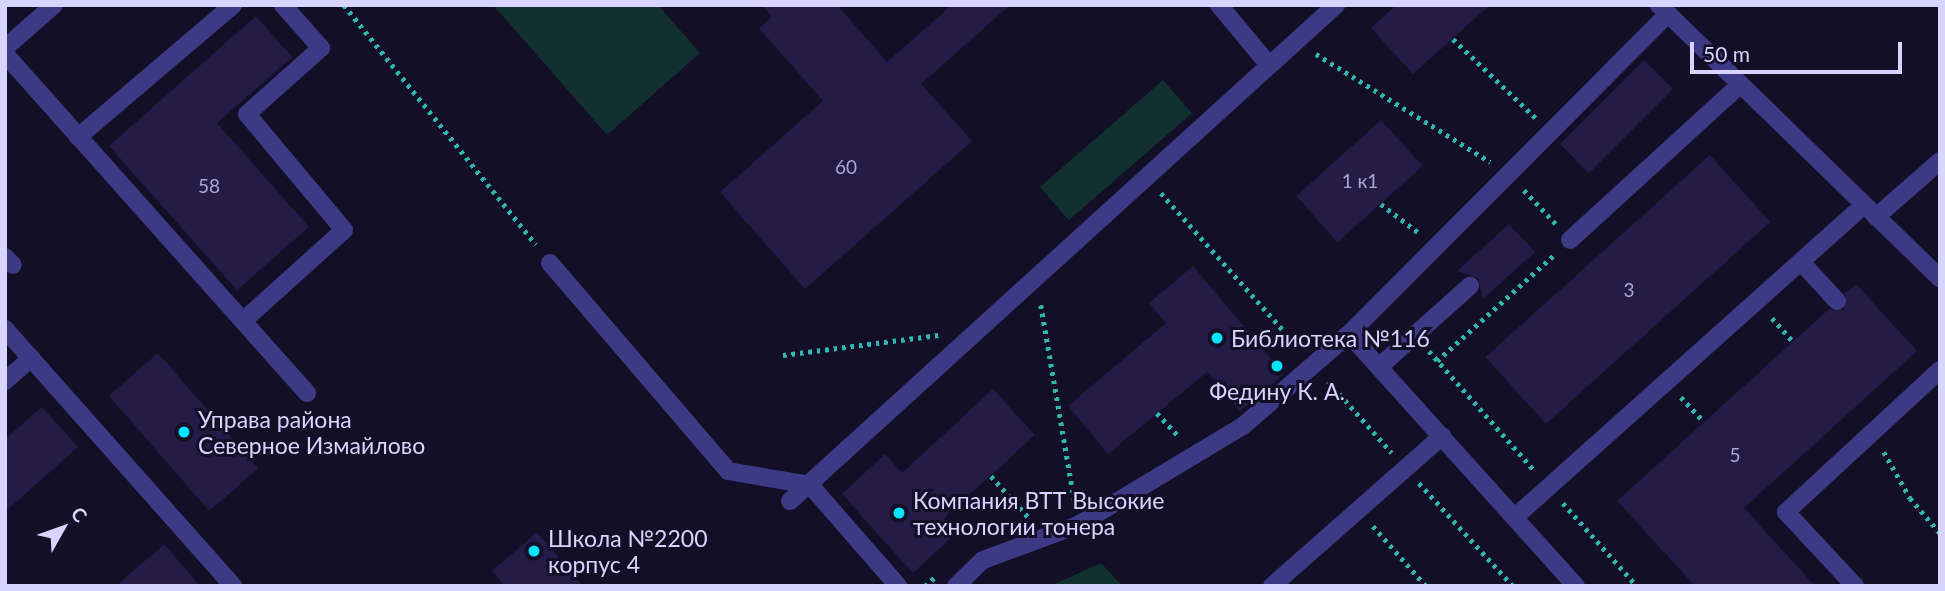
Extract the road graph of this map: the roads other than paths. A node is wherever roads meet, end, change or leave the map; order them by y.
1 (54, 5) edge
2 (233, 5) edge
3 (283, 5) edge
4 (1219, 5) edge
5 (1336, 5) edge
6 (1663, 10) edge
7 (5, 48) edge
8 (5, 54) edge
9 (1269, 65) junction
10 (1740, 85) junction
11 (78, 137) junction
12 (1940, 161) edge
13 (1870, 211) junction
14 (1570, 240) road end
15 (1801, 262) junction
16 (550, 263) road end
17 (1940, 278) edge
18 (1470, 286) dead end
19 (1837, 301) dead end
20 (243, 321) junction
21 (5, 330) edge
22 (1349, 334) junction
23 (31, 358) junction
24 (1379, 367) junction
25 (1940, 370) edge
26 (5, 381) edge
27 (307, 393) dead end
28 (1442, 436) junction
29 (810, 485) junction
30 (790, 501) dead end
31 (1515, 517) junction
32 (233, 586) edge
33 (898, 586) edge
34 (956, 586) edge
35 (1272, 586) edge
36 (1576, 586) edge
37 (1856, 586) edge

1 - 7 street
2 - 11 street
3 - 20 street
4 - 9 street
5 - 9 street
6 - 10 street
6 - 22 street
8 - 11 street
9 - 29 street
10 - 13 street
10 - 14 street
11 - 20 street
12 - 13 street
13 - 15 street
13 - 17 street
15 - 19 street
15 - 31 street
16 - 29 street
18 - 24 street
20 - 27 street
21 - 23 street
22 - 24 street
22 - 34 street
23 - 26 street
23 - 32 street
24 - 28 street
25 - 37 street
28 - 31 street
28 - 35 street
29 - 30 street
29 - 33 street
31 - 36 street

